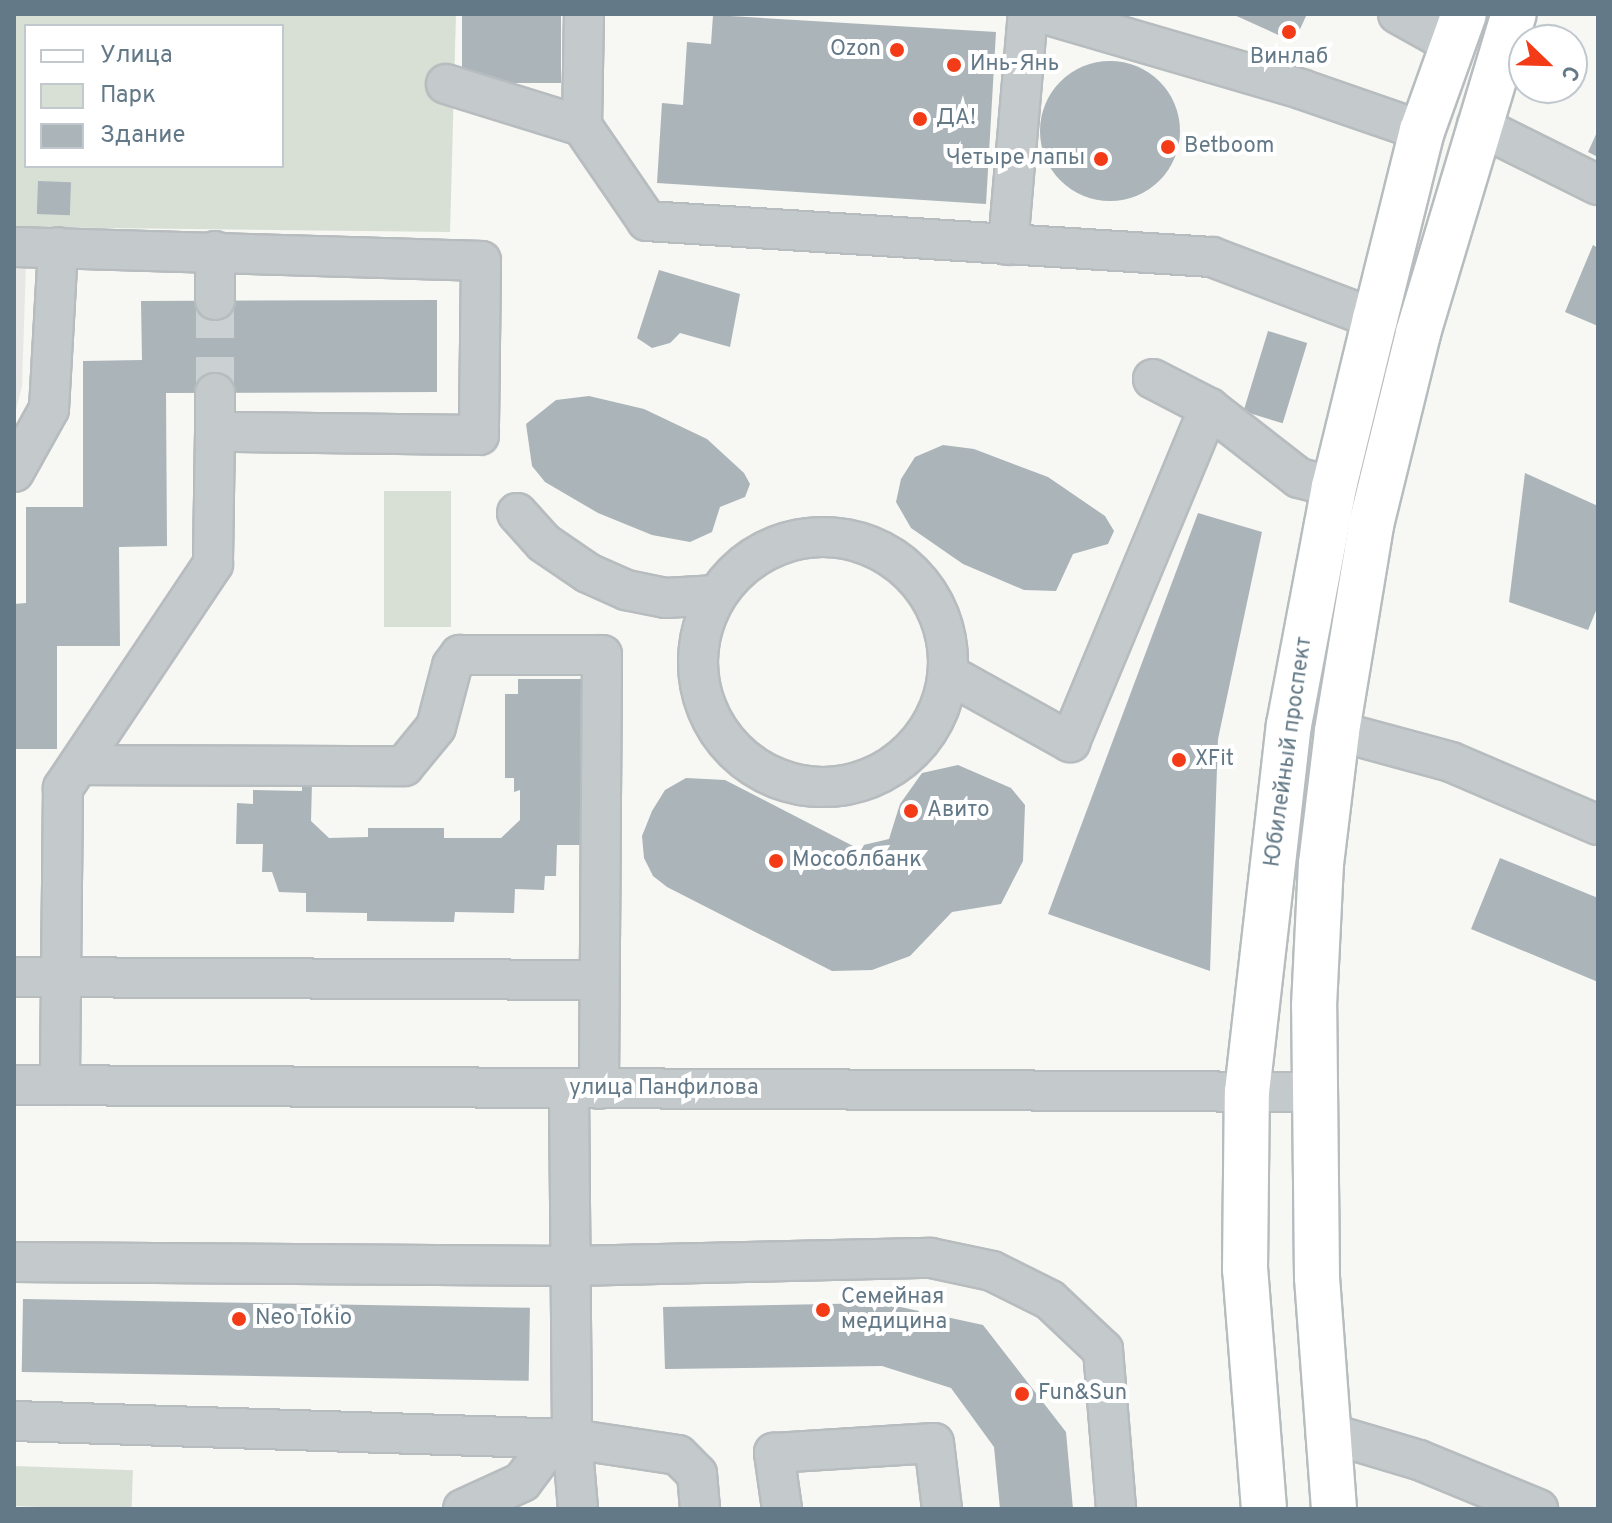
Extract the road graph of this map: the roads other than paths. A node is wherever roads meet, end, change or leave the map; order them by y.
1 (584, 14) edge
2 (1028, 14) edge
3 (1045, 14) edge
4 (1398, 14) edge
5 (1514, 14) edge
6 (1458, 29) edge
7 (446, 84) dead end
8 (1477, 125) junction
9 (582, 126) junction
10 (1422, 131) junction
11 (1598, 185) edge
12 (1008, 245) junction
13 (14, 247) edge
14 (58, 247) junction
15 (215, 251) junction
16 (215, 300) tunnel mouth
17 (1375, 319) junction
18 (1153, 379) dead end
19 (215, 393) tunnel mouth
20 (1209, 408) junction
21 (215, 432) junction
22 (14, 472) edge
23 (1334, 487) junction
24 (517, 513) dead end
25 (716, 595) junction
26 (948, 674) junction
27 (1337, 731) junction
28 (79, 765) junction
29 (1598, 825) edge
30 (14, 977) edge
31 (61, 977) junction
32 (599, 980) junction
33 (14, 1085) edge
34 (60, 1085) junction
35 (584, 1088) junction
36 (1247, 1092) junction
37 (1314, 1092) junction
38 (14, 1262) edge
39 (572, 1266) junction
40 (14, 1421) edge
41 (1325, 1432) junction
42 (564, 1439) junction
43 (463, 1509) edge
44 (578, 1509) edge
45 (700, 1509) edge
46 (782, 1509) edge
47 (942, 1509) edge
48 (1116, 1509) edge
49 (1264, 1509) edge
50 (1334, 1509) edge
51 (1538, 1509) edge

1 - 9 street
2 - 12 street
3 - 10 street
4 - 6 street
5 - 8 main road, Юбилейный проспект
6 - 10 main road, Юбилейный проспект
7 - 9 street
8 - 11 street
8 - 27 main road, Юбилейный проспект
9 - 12 street
10 - 17 main road, Юбилейный проспект
12 - 17 street
13 - 14 street
14 - 15 street
14 - 22 street
15 - 16 street
15 - 21 street
17 - 23 main road, Юбилейный проспект
18 - 20 street
19 - 21 street
20 - 23 street
20 - 26 street
21 - 28 street
23 - 36 main road, Юбилейный проспект
24 - 25 street
25 - 26 street
25 - 26 street
27 - 29 street
27 - 37 main road, Юбилейный проспект
28 - 31 street
28 - 32 street
30 - 31 street
31 - 32 street
31 - 34 street
32 - 35 street
33 - 34 street, улица Панфилова
34 - 35 street, улица Панфилова
35 - 36 street, улица Панфилова
35 - 39 street
36 - 37 street, улица Панфилова
36 - 49 main road, Юбилейный проспект
37 - 41 main road, Юбилейный проспект
38 - 39 street
39 - 42 street
39 - 48 street
40 - 42 street
41 - 50 main road, Юбилейный проспект
41 - 51 street
42 - 43 street
42 - 44 street
42 - 45 street
46 - 47 street

